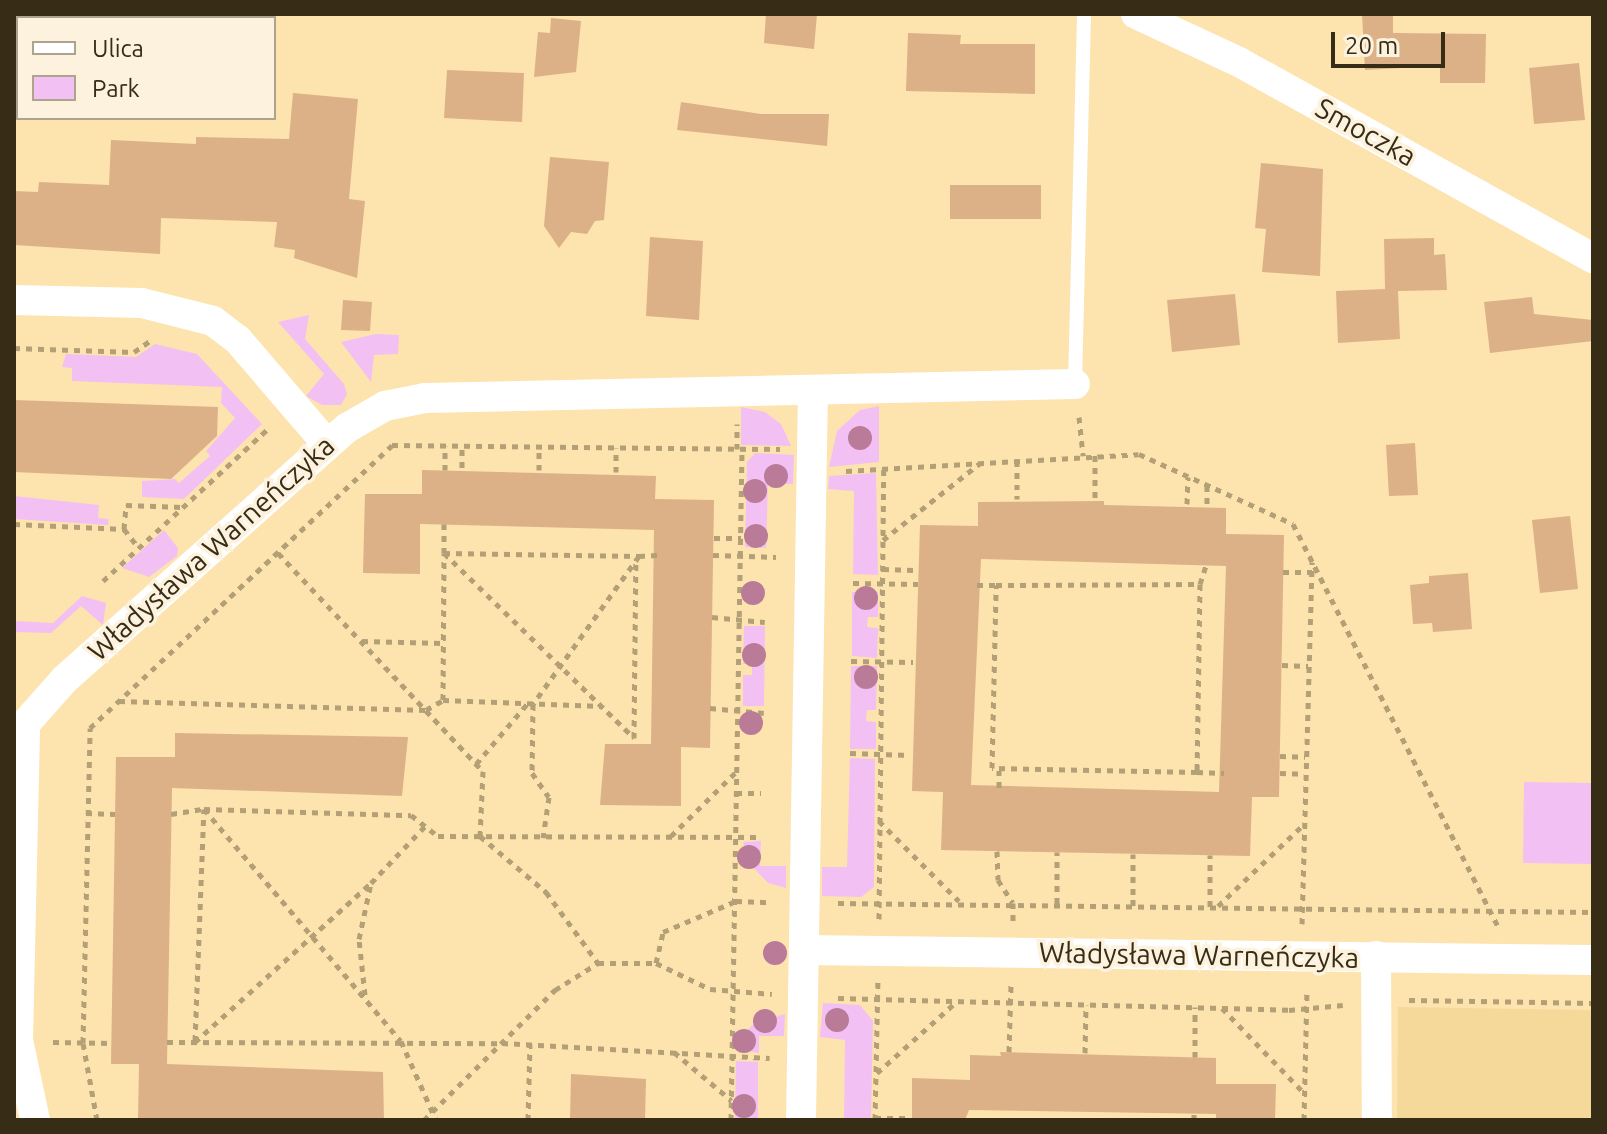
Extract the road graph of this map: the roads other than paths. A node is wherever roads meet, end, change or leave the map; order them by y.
1 (1084, 14) edge
2 (1136, 14) edge
3 (1593, 258) edge
4 (14, 300) edge
5 (1075, 384) joint
6 (813, 390) junction
7 (327, 444) junction
8 (805, 950) junction
9 (1376, 956) junction
10 (1593, 960) edge
11 (35, 1120) edge
12 (801, 1120) edge
13 (1377, 1120) edge

1 - 5 lane
2 - 3 street, Smoczka
4 - 7 street
5 - 6 street, Władysława Warneńczyka
6 - 7 street, Władysława Warneńczyka
6 - 8 street
7 - 11 street, Władysława Warneńczyka
8 - 9 street, Władysława Warneńczyka
8 - 12 street
9 - 10 street, Władysława Warneńczyka
9 - 13 street

